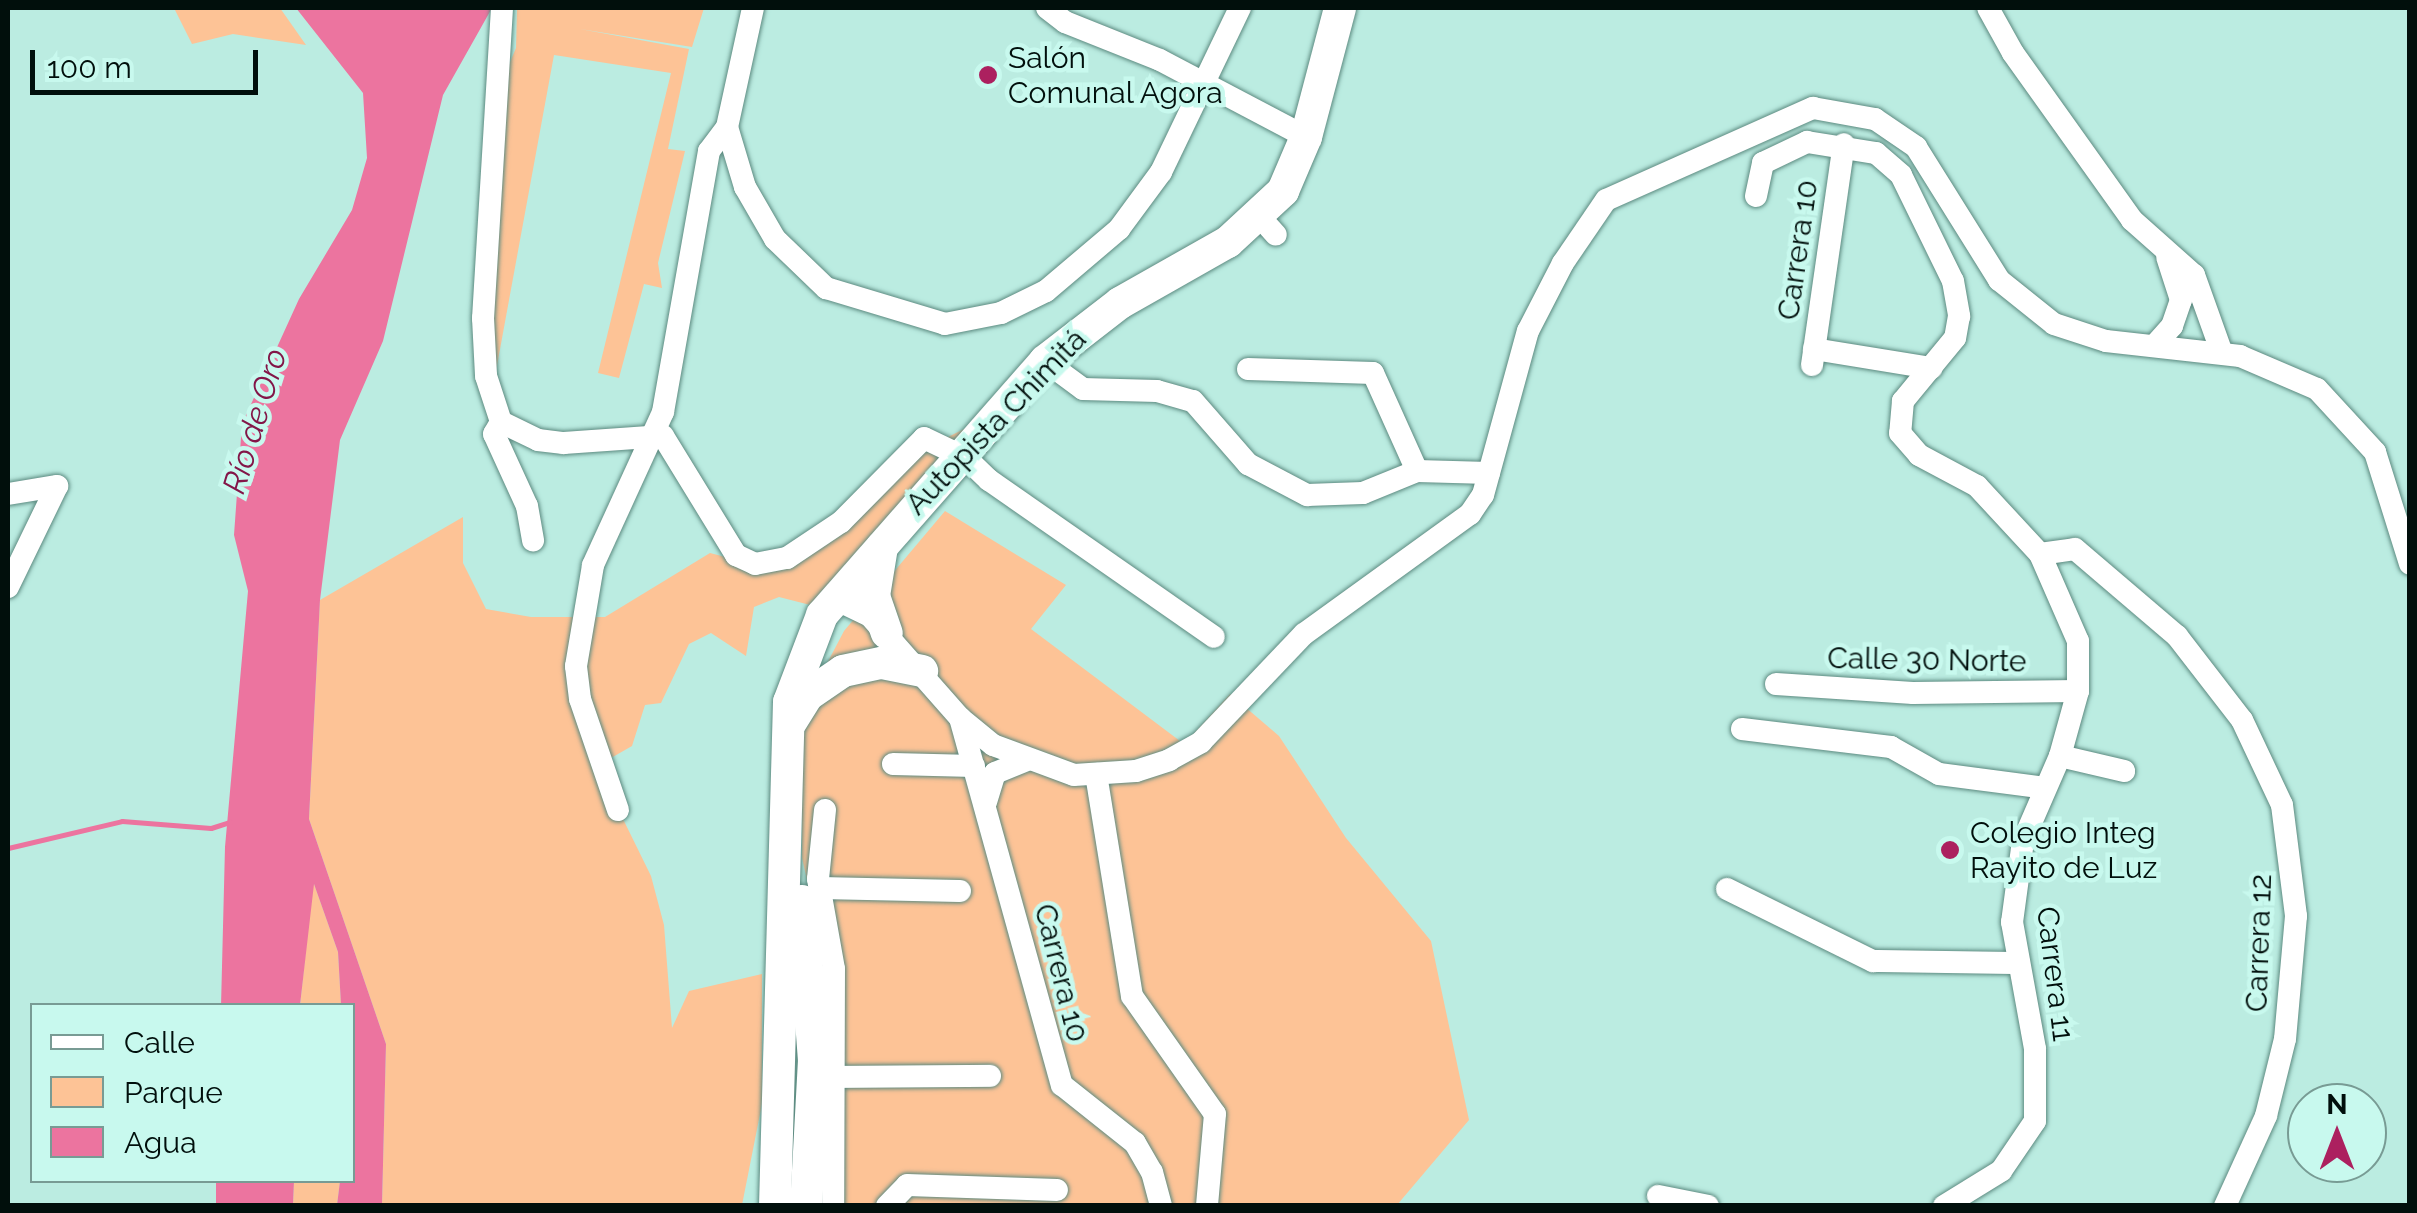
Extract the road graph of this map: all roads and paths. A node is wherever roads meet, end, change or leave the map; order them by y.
1 (502, 8) edge
2 (752, 8) edge
3 (1047, 8) edge
4 (1240, 8) edge
5 (1988, 8) edge
6 (1333, 9) edge
7 (1207, 86) junction
8 (728, 127) junction
9 (1306, 137) junction
10 (1844, 144) junction
11 (1934, 167) junction
12 (1908, 188) junction
13 (1756, 196) dead end
14 (1959, 212) junction
15 (1927, 227) junction
16 (2168, 257) junction
17 (2154, 346) junction
18 (2222, 353) junction
19 (1045, 361) junction
20 (1931, 368) junction
21 (1248, 369) dead end
22 (501, 422) junction
23 (650, 436) junction
24 (966, 458) junction
25 (1418, 471) junction
26 (1489, 473) junction
27 (8, 494) edge
28 (896, 527) junction
29 (533, 540) dead end
30 (2040, 554) junction
31 (2410, 564) edge
32 (8, 587) edge
33 (833, 598) junction
34 (888, 633) junction
35 (1214, 637) dead end
36 (922, 672) junction
37 (1776, 684) dead end
38 (2078, 691) junction
39 (960, 718) junction
40 (1742, 729) dead end
41 (787, 731) junction
42 (2060, 756) junction
43 (1027, 760) junction
44 (894, 764) dead end
45 (974, 766) junction
46 (2124, 771) dead end
47 (1096, 774) junction
48 (2045, 788) junction
49 (987, 806) junction
50 (618, 810) dead end
51 (824, 810) dead end
52 (789, 853) junction
53 (820, 888) junction
54 (1726, 889) dead end
55 (960, 892) dead end
56 (2020, 963) junction
57 (990, 1076) dead end
58 (838, 1077) junction
59 (1057, 1190) dead end
60 (1658, 1196) dead end
61 (775, 1206) edge
62 (806, 1206) edge
63 (833, 1206) edge
64 (887, 1206) edge
65 (1160, 1206) edge
66 (1206, 1206) edge
67 (1708, 1206) edge
68 (1944, 1206) edge
69 (2225, 1206) edge

1 - 22 street
2 - 8 street
3 - 7 street
4 - 7 street
5 - 16 street
6 - 9 highway, Autopista Chimitá
7 - 8 street
7 - 9 street
8 - 23 street
9 - 19 highway, Autopista Chimitá
10 - 12 street, Carrera 11
10 - 13 street, Carrera 11
10 - 20 street, Carrera 10
11 - 12 street
11 - 14 street
11 - 26 street
12 - 15 street, Carrera 11
14 - 15 street
14 - 17 street
15 - 20 street, Carrera 11
16 - 17 street
16 - 18 street
17 - 18 street
18 - 31 street
19 - 24 highway, Autopista Chimitá
19 - 25 street
20 - 30 street, Carrera 11
21 - 25 street
22 - 23 street
22 - 29 street
23 - 24 street
23 - 50 street
24 - 28 highway, Autopista Chimitá
24 - 35 street
25 - 26 street
26 - 47 street
27 - 32 street
28 - 33 highway, Autopista Chimitá
28 - 34 highway
30 - 38 street, Carrera 11
30 - 69 street, Carrera 12
33 - 34 street
33 - 41 highway, Autopista Chimitá
34 - 36 street
36 - 39 street
36 - 41 highway
37 - 38 street, Calle 30 Norte
38 - 42 street, Carrera 11
39 - 43 street
39 - 45 street, Carrera 10
40 - 48 street
41 - 52 highway, Autopista Chimitá
42 - 46 street
42 - 48 street, Carrera 11
43 - 47 street
43 - 49 street
44 - 45 street
45 - 49 street, Carrera 10
47 - 66 street
48 - 56 street, Carrera 11
49 - 65 street, Carrera 10
51 - 53 street
52 - 61 highway, Autopista Chimitá
52 - 62 highway, Autopista Chimitá
53 - 55 street
53 - 58 street
54 - 56 street
56 - 68 street, Carrera 11
57 - 58 street
58 - 63 street
59 - 64 street
60 - 67 street

